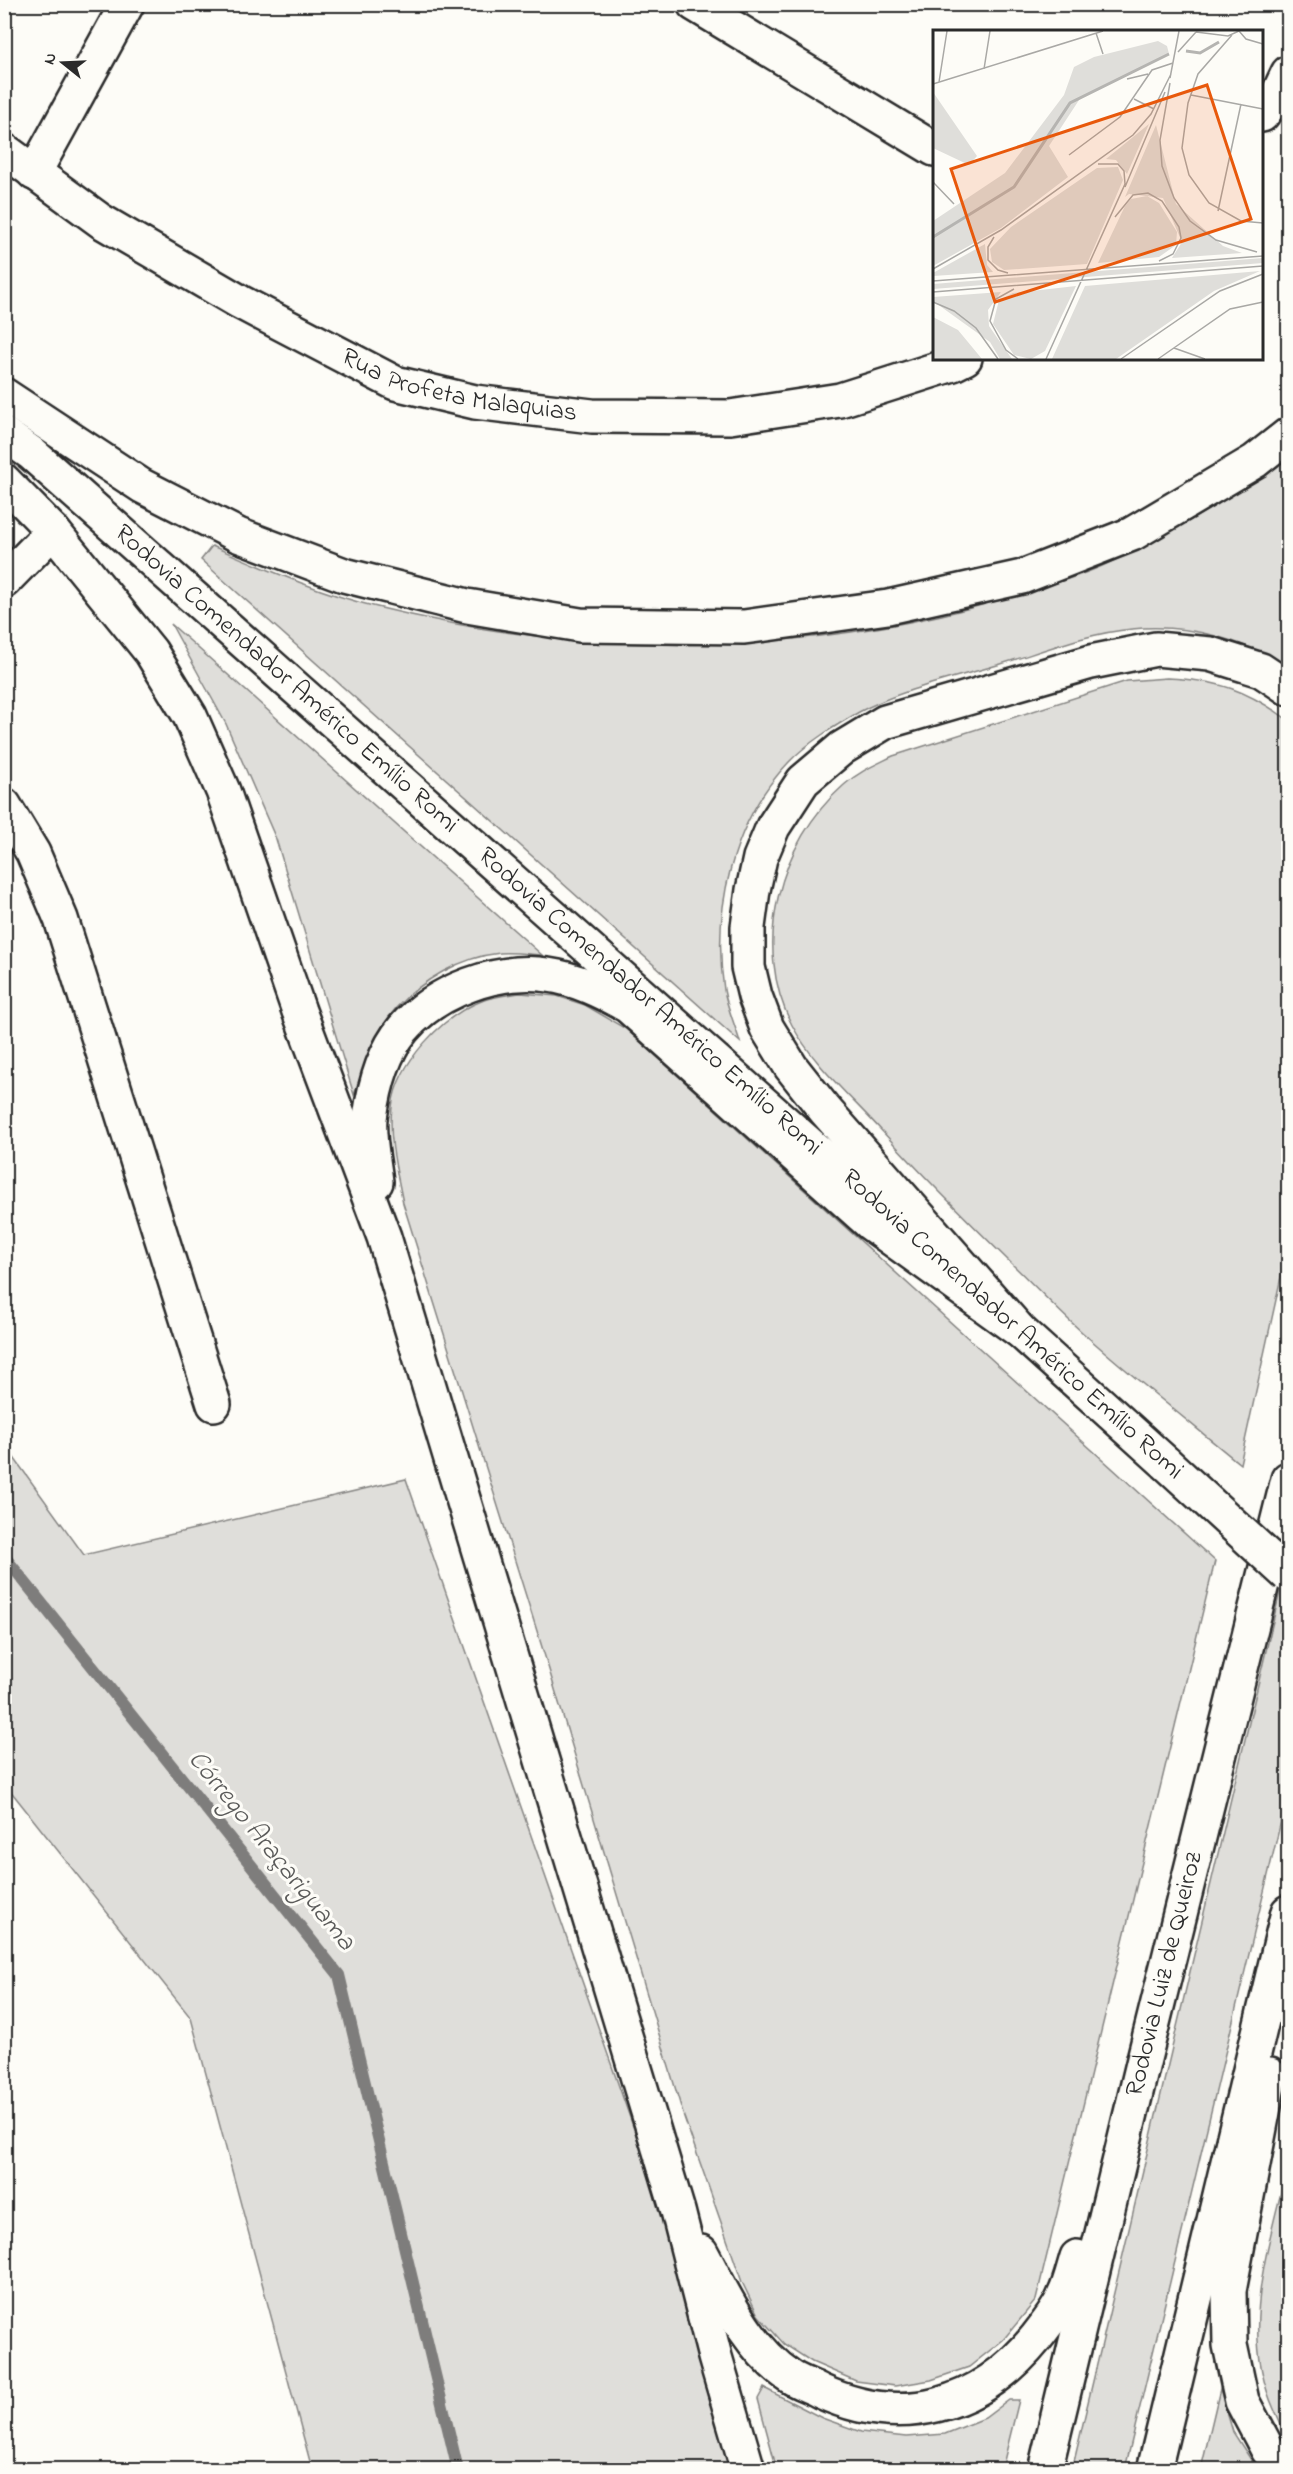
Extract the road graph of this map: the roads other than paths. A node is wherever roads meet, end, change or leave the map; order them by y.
1 (127, 4) edge
2 (693, 4) edge
3 (1288, 73) edge
4 (1263, 114) edge
5 (933, 147) edge
6 (4, 150) edge
7 (33, 173) junction
8 (961, 360) edge
9 (4, 394) edge
10 (4, 434) edge
11 (1288, 435) edge
12 (4, 482) edge
13 (53, 531) junction
14 (4, 581) edge
15 (1288, 688) edge
16 (4, 805) edge
17 (384, 1237) junction
18 (1020, 1331) junction
19 (214, 1404) dead end
20 (1288, 1479) edge
21 (1288, 1575) edge
22 (1288, 1912) edge
23 (1288, 1976) edge
24 (1144, 2059) junction
25 (678, 2211) junction
26 (748, 2469) edge
27 (1045, 2469) edge
28 (1154, 2469) edge
29 (1284, 2469) edge

1 - 7 main road
2 - 5 main road
3 - 4 main road
6 - 7 main road, Rua Profeta Malaquias
7 - 8 main road, Rua Profeta Malaquias
9 - 11 main road
10 - 18 main road, Rodovia Comendador Américo Emílio Romi
12 - 13 main road
13 - 14 main road
13 - 17 main road
15 - 18 main road
16 - 19 main road
17 - 18 main road
17 - 25 main road
18 - 21 main road, Rodovia Comendador Américo Emílio Romi, bridge
20 - 24 main road, Rodovia Luiz de Queiroz
22 - 28 main road
23 - 29 main road
24 - 25 main road
24 - 27 main road, Rodovia Luiz de Queiroz
25 - 26 main road

